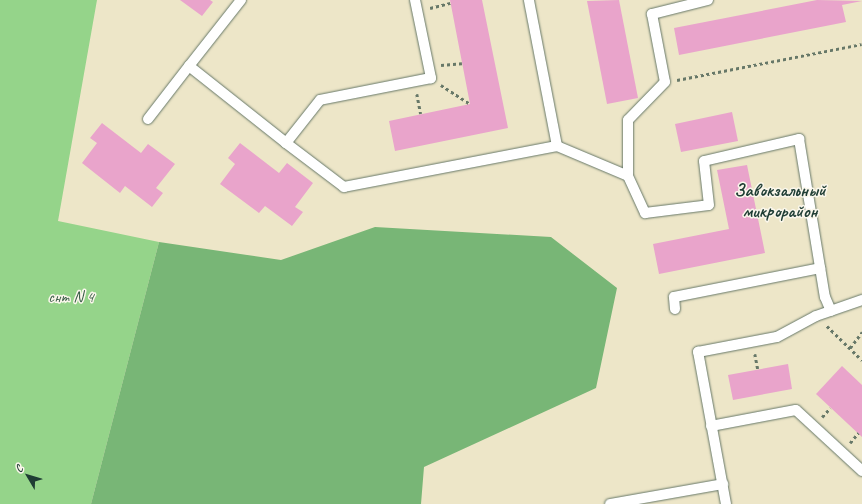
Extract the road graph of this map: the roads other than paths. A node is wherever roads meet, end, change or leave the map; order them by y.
1 (241, 0) edge
2 (415, 0) edge
3 (529, 0) edge
4 (708, 0) edge
5 (189, 66) junction
6 (148, 119) dead end
7 (286, 142) junction
8 (557, 146) junction
9 (628, 176) junction
10 (820, 268) junction
11 (862, 300) edge
12 (675, 309) dead end
13 (831, 311) junction
14 (711, 426) junction
15 (862, 471) edge
16 (722, 484) junction
17 (610, 504) edge
18 (726, 504) edge

1 - 5 lane
2 - 7 lane
3 - 8 lane
4 - 9 lane
5 - 6 lane
5 - 7 lane
7 - 8 lane
8 - 9 lane
9 - 10 lane
10 - 12 lane
10 - 13 lane
11 - 13 lane
13 - 14 lane
14 - 15 lane
14 - 16 lane
16 - 17 lane
16 - 18 lane

